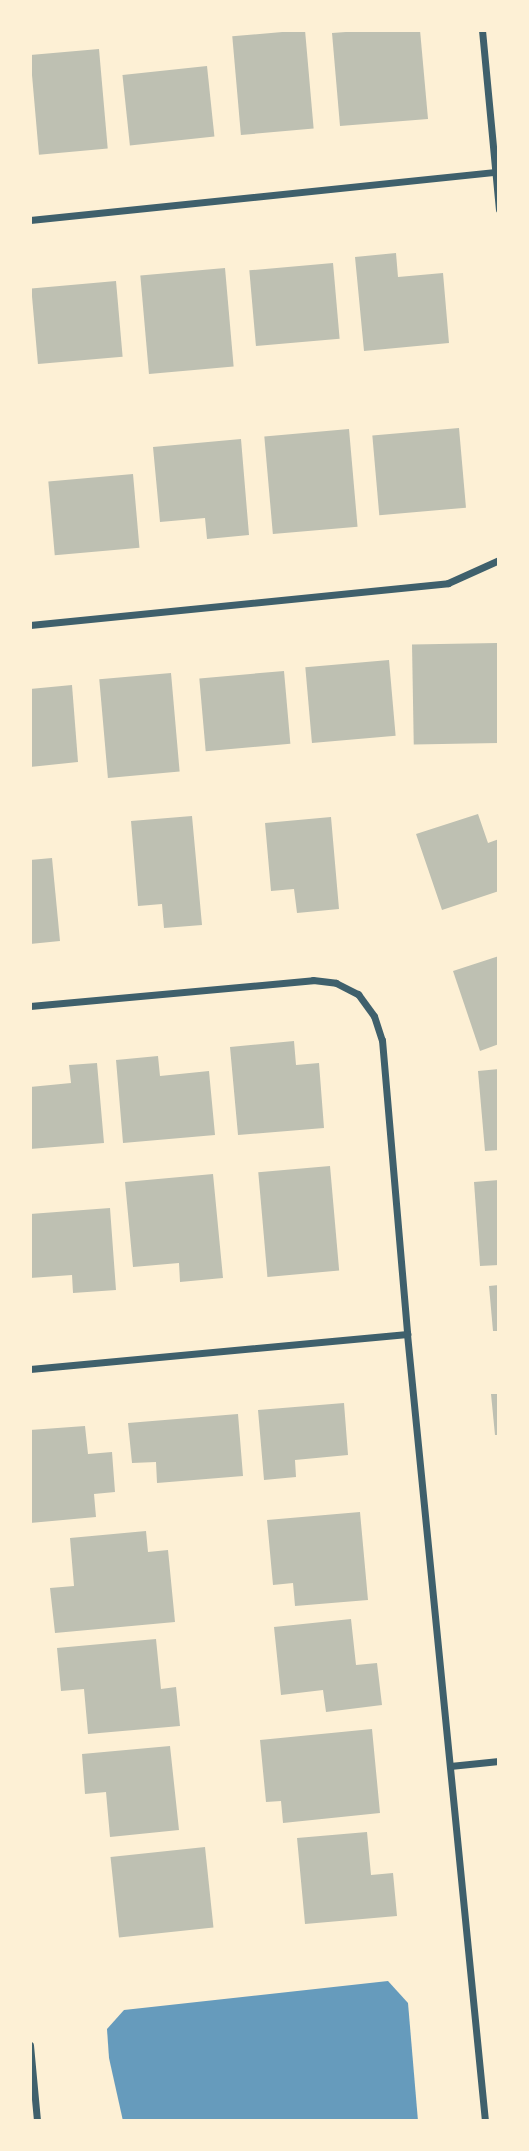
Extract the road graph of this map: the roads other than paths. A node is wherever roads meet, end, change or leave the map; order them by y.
1 (482, 30) edge
2 (496, 172) junction
3 (499, 209) edge
4 (30, 220) edge
5 (499, 560) edge
6 (30, 625) edge
7 (30, 1006) edge
8 (407, 1334) junction
9 (30, 1369) edge
10 (499, 1762) edge
11 (450, 1766) junction
12 (30, 2045) edge
13 (37, 2121) edge
14 (485, 2121) edge

1 - 2 street
2 - 3 street
2 - 4 street
5 - 6 street
7 - 8 street
8 - 9 street
8 - 11 street
10 - 11 street
11 - 14 street
12 - 13 street

